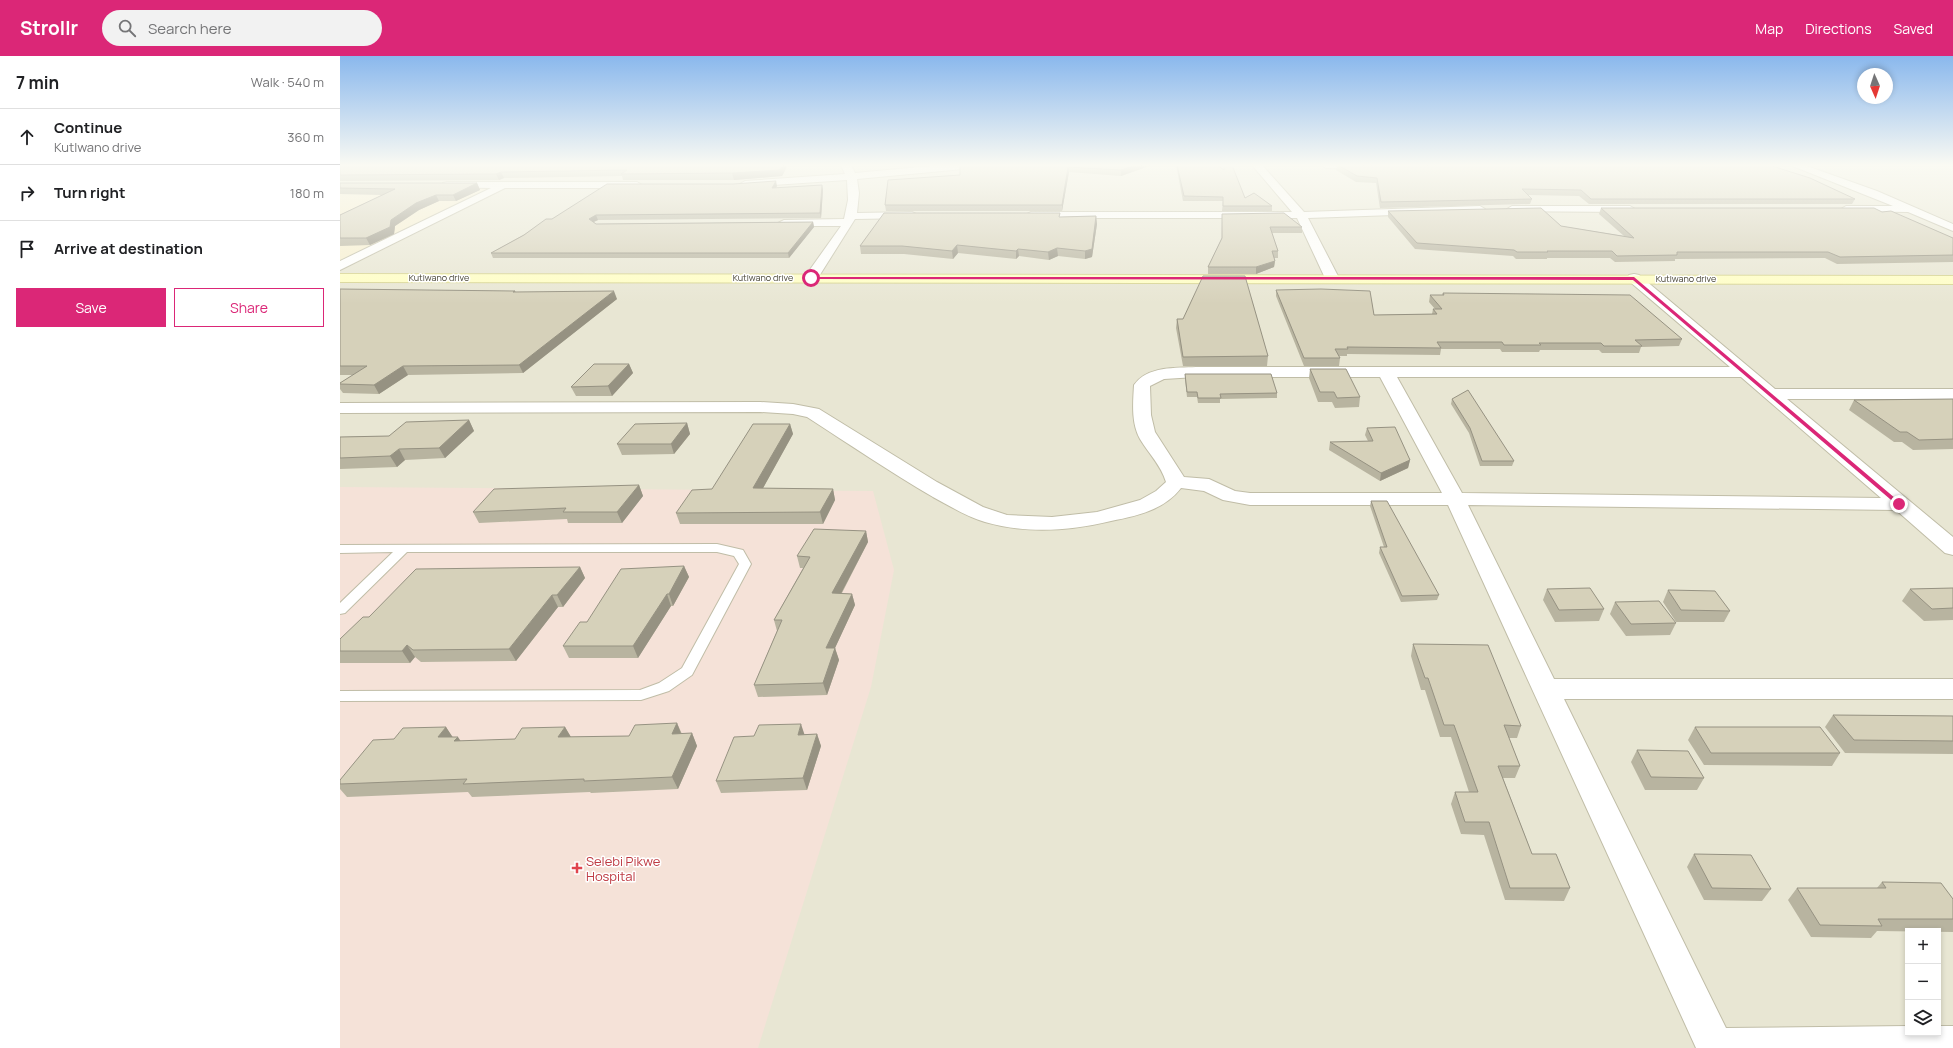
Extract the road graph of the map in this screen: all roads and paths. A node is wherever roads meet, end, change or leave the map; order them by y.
1 (452, 211) edge
2 (852, 211) edge
3 (1298, 211) edge
4 (1421, 211) edge
5 (1916, 211) edge
6 (922, 215) edge
7 (1017, 215) edge
8 (1301, 215) junction
9 (850, 219) junction
10 (771, 223) edge
11 (1953, 228) edge
12 (340, 266) edge
13 (340, 278) edge
14 (811, 278) junction
15 (1332, 278) junction
16 (1634, 278) junction
17 (1953, 280) edge
18 (1386, 372) junction
19 (1745, 372) junction
20 (1771, 394) junction
21 (1953, 394) edge
22 (340, 408) edge
23 (1176, 482) junction
24 (1455, 499) junction
25 (1899, 504) junction
26 (1953, 548) edge
27 (340, 550) edge
28 (403, 550) junction
29 (340, 610) edge
30 (1546, 689) junction
31 (1953, 689) edge
32 (340, 696) edge
33 (1953, 1045) edge
34 (1716, 1048) edge

1 - 12 street
2 - 9 street
3 - 8 street
4 - 8 street
5 - 11 street
6 - 9 street
7 - 8 street
8 - 15 street
9 - 10 street
9 - 14 street
13 - 14 street, Kutlwano drive
14 - 15 street, Kutlwano drive
15 - 16 street, Kutlwano drive
16 - 17 street, Kutlwano drive
16 - 19 street
18 - 19 street
18 - 23 street
18 - 24 street
19 - 20 street
20 - 21 street
20 - 25 street
22 - 23 street
23 - 24 street
24 - 25 street
24 - 30 street
25 - 26 street
27 - 28 lane
28 - 29 lane
28 - 32 lane
30 - 31 street
30 - 34 street
33 - 34 street

